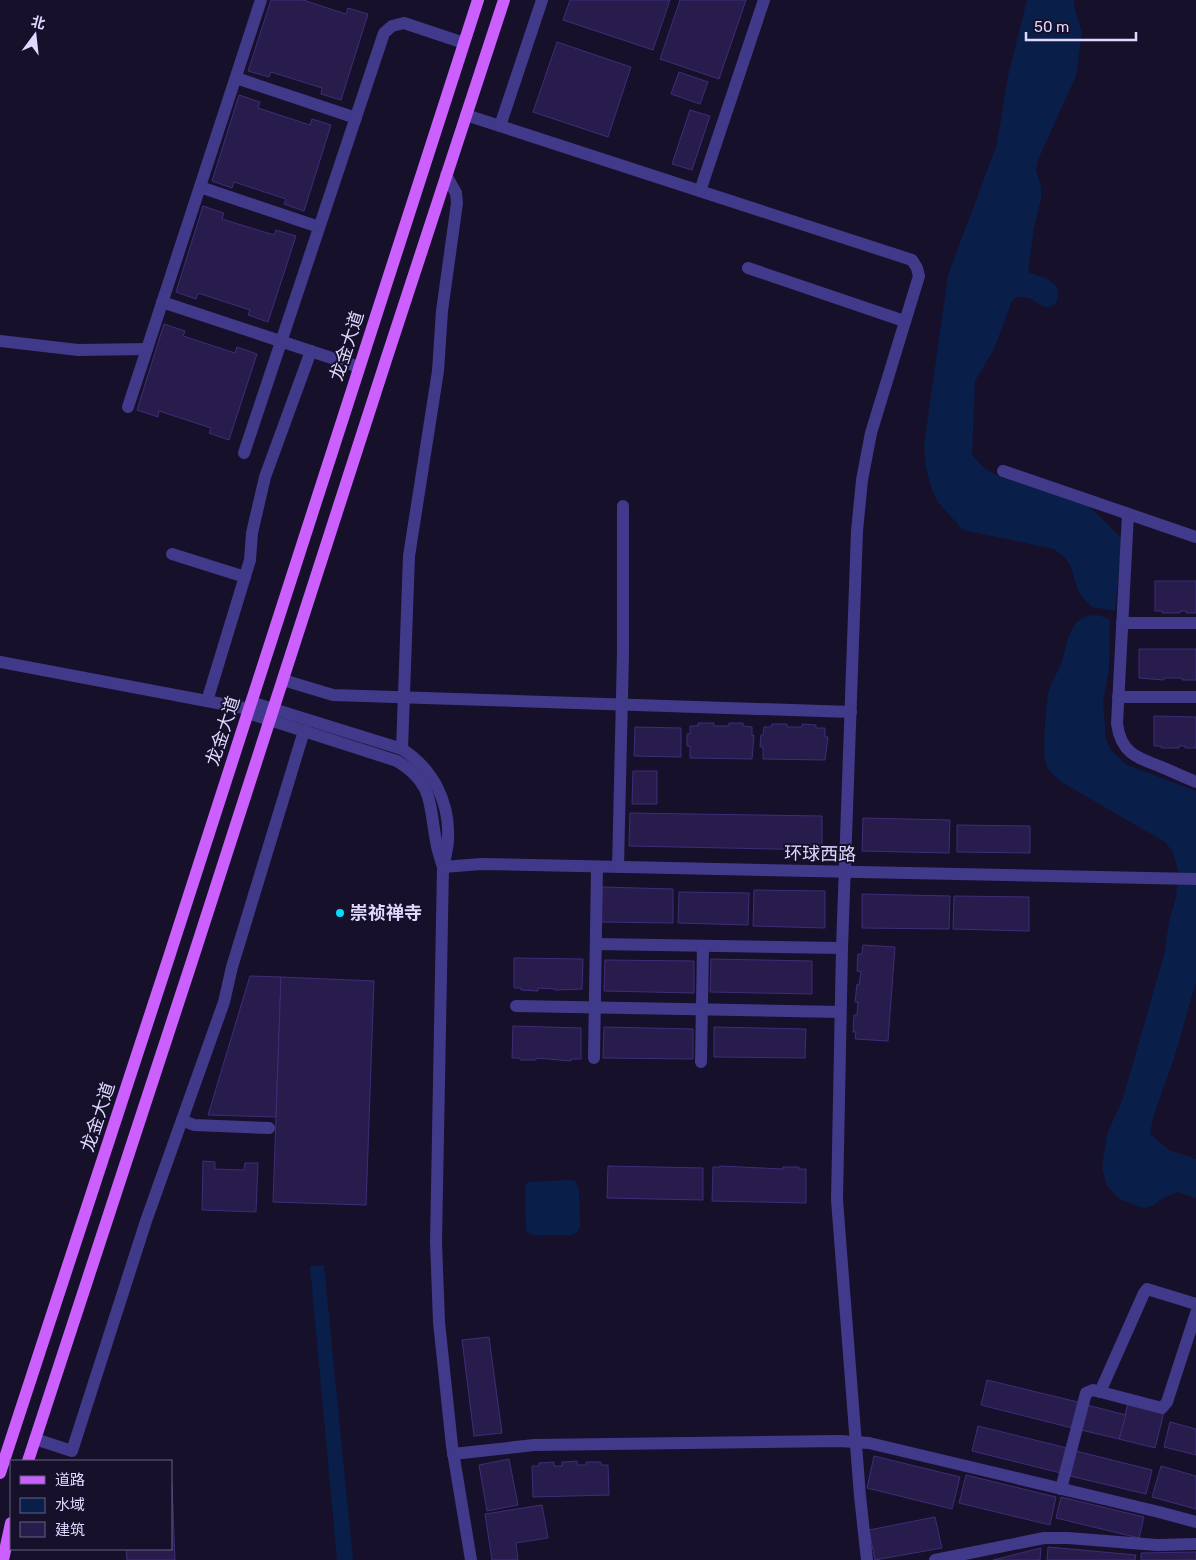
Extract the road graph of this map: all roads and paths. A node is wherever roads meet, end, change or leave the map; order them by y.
1 (262, 0) edge
2 (478, 0) edge
3 (504, 0) edge
4 (542, 0) edge
5 (764, 0) edge
6 (464, 43) junction
7 (236, 78) junction
8 (466, 114) junction
9 (356, 118) junction
10 (500, 126) junction
11 (446, 175) junction
12 (200, 187) junction
13 (700, 191) junction
14 (319, 227) junction
15 (748, 268) dead end
16 (162, 302) junction
17 (904, 322) junction
18 (281, 341) junction
19 (0, 342) edge
20 (147, 349) junction
21 (311, 351) junction
22 (359, 367) junction
23 (128, 407) dead end
24 (244, 454) dead end
25 (1003, 471) dead end
26 (623, 506) dead end
27 (1128, 514) junction
28 (1196, 537) edge
29 (172, 554) dead end
30 (245, 577) junction
31 (1122, 623) junction
32 (1196, 623) edge
33 (0, 662) edge
34 (283, 680) junction
35 (404, 697) junction
36 (1118, 697) junction
37 (1196, 697) edge
38 (207, 701) junction
39 (622, 705) junction
40 (249, 708) junction
41 (850, 712) junction
42 (272, 715) junction
43 (304, 731) junction
44 (402, 749) junction
45 (1196, 782) edge
46 (443, 867) junction
47 (597, 867) junction
48 (618, 867) junction
49 (845, 872) junction
50 (1196, 879) edge
51 (596, 944) junction
52 (703, 946) junction
53 (842, 948) junction
54 (516, 1006) dead end
55 (594, 1007) junction
56 (702, 1009) junction
57 (840, 1012) junction
58 (594, 1058) dead end
59 (701, 1062) dead end
60 (182, 1120) junction
61 (268, 1128) dead end
62 (1196, 1304) edge
63 (1196, 1314) edge
64 (1100, 1392) junction
65 (35, 1439) junction
66 (856, 1442) junction
67 (453, 1454) junction
68 (28, 1460) edge
69 (0, 1473) edge
70 (1061, 1489) junction
71 (1196, 1522) edge
72 (10, 1528) edge
73 (1196, 1544) edge
74 (3, 1560) edge
75 (471, 1560) edge
76 (867, 1560) edge
77 (935, 1560) edge

1 - 7 street
2 - 6 main road, 龙金大道
3 - 8 main road
4 - 10 street
5 - 13 street
6 - 9 street
6 - 22 main road, 龙金大道
7 - 9 street
7 - 12 street
8 - 10 street
8 - 11 main road
9 - 14 street
10 - 13 street
11 - 34 main road
11 - 35 street
12 - 14 street
12 - 16 street
13 - 17 street
14 - 18 street
15 - 17 street
16 - 18 street
16 - 20 street
17 - 41 street
18 - 21 street
18 - 24 street
19 - 20 street
20 - 23 street
21 - 22 street
21 - 30 street
22 - 40 main road, 龙金大道
25 - 27 street
26 - 39 street
27 - 28 street
27 - 31 street
29 - 30 street
30 - 38 street
31 - 32 street
31 - 36 street
33 - 38 street
34 - 35 street
34 - 42 main road
35 - 39 street
35 - 44 street
36 - 37 street
36 - 45 street
38 - 40 street
39 - 41 street
39 - 48 street
40 - 42 street
40 - 69 main road, 龙金大道
41 - 49 street
42 - 43 street
42 - 44 street
42 - 65 main road
43 - 46 street
43 - 60 street
44 - 46 street
46 - 47 street, 环球西路
46 - 67 street
47 - 48 street, 环球西路
47 - 51 street
48 - 49 street, 环球西路
49 - 50 street, 环球西路
49 - 53 street
51 - 52 street
51 - 55 street
52 - 53 street
52 - 56 street
53 - 57 street
54 - 55 street
55 - 56 street
55 - 58 street
56 - 57 street
56 - 59 street
57 - 66 street
60 - 61 street
60 - 65 street
62 - 64 street
63 - 64 street
64 - 70 street
65 - 68 main road
66 - 67 street
66 - 70 street
66 - 76 street
67 - 75 street
70 - 71 street
72 - 74 main road
73 - 77 street

